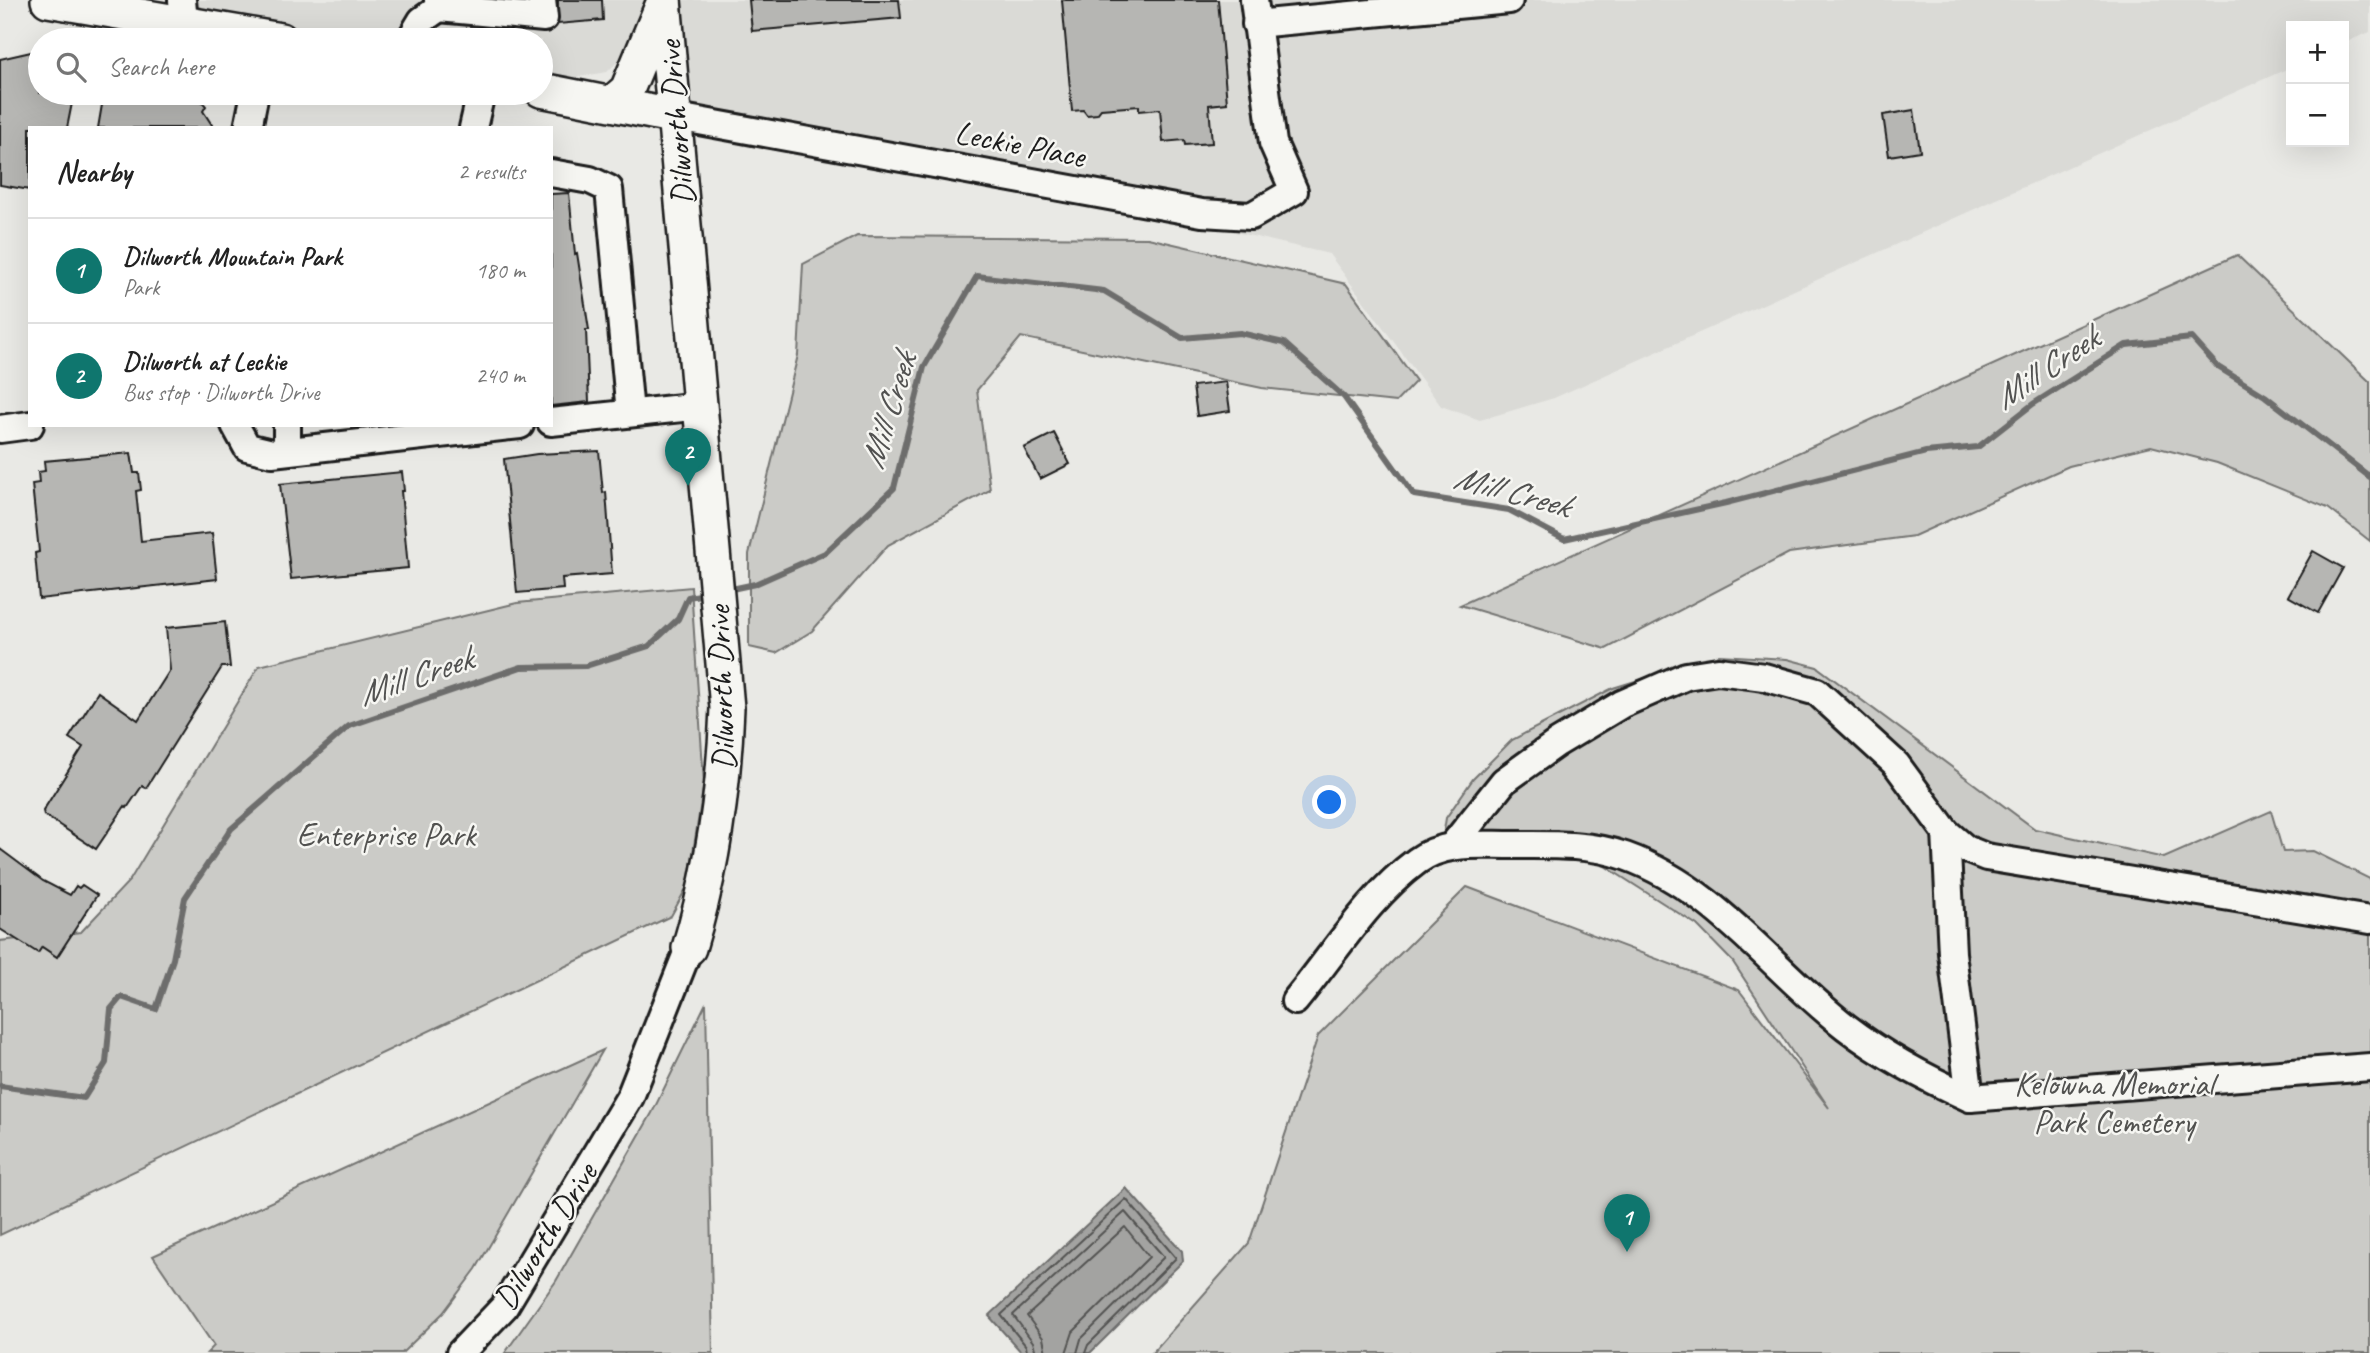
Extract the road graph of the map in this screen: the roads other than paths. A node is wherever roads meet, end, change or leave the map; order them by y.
1 (48, 0) edge
2 (542, 0) edge
3 (1509, 0) edge
4 (664, 1) edge
5 (438, 4) edge
6 (183, 12) edge
7 (1255, 12) edge
8 (235, 28) edge
9 (418, 28) edge
10 (553, 92) edge
11 (612, 103) junction
12 (253, 105) edge
13 (478, 105) edge
14 (677, 117) junction
15 (248, 126) edge
16 (473, 126) edge
17 (553, 173) edge
18 (701, 406) junction
19 (630, 413) junction
20 (553, 422) edge
21 (28, 425) edge
22 (236, 427) edge
23 (484, 427) edge
24 (0, 429) edge
25 (287, 438) edge
26 (1946, 832) junction
27 (1453, 845) junction
28 (2370, 920) edge
29 (689, 947) joint
30 (1295, 1001) dead end
31 (2370, 1067) edge
32 (1970, 1098) junction
33 (460, 1353) edge

1 - 6 main road
2 - 5 street
3 - 7 street
4 - 11 main road
4 - 14 main road, Dilworth Drive
5 - 9 street
6 - 8 main road
7 - 14 street, Leckie Place
10 - 11 main road
11 - 14 main road
12 - 15 street
13 - 16 street
14 - 18 main road, Dilworth Drive
17 - 19 street
18 - 19 street
18 - 29 main road, Dilworth Drive
19 - 20 street
21 - 24 street
22 - 25 street
23 - 25 street
26 - 27 street
26 - 28 street
26 - 32 street
27 - 30 street
27 - 32 street
29 - 33 street, Dilworth Drive
31 - 32 street

